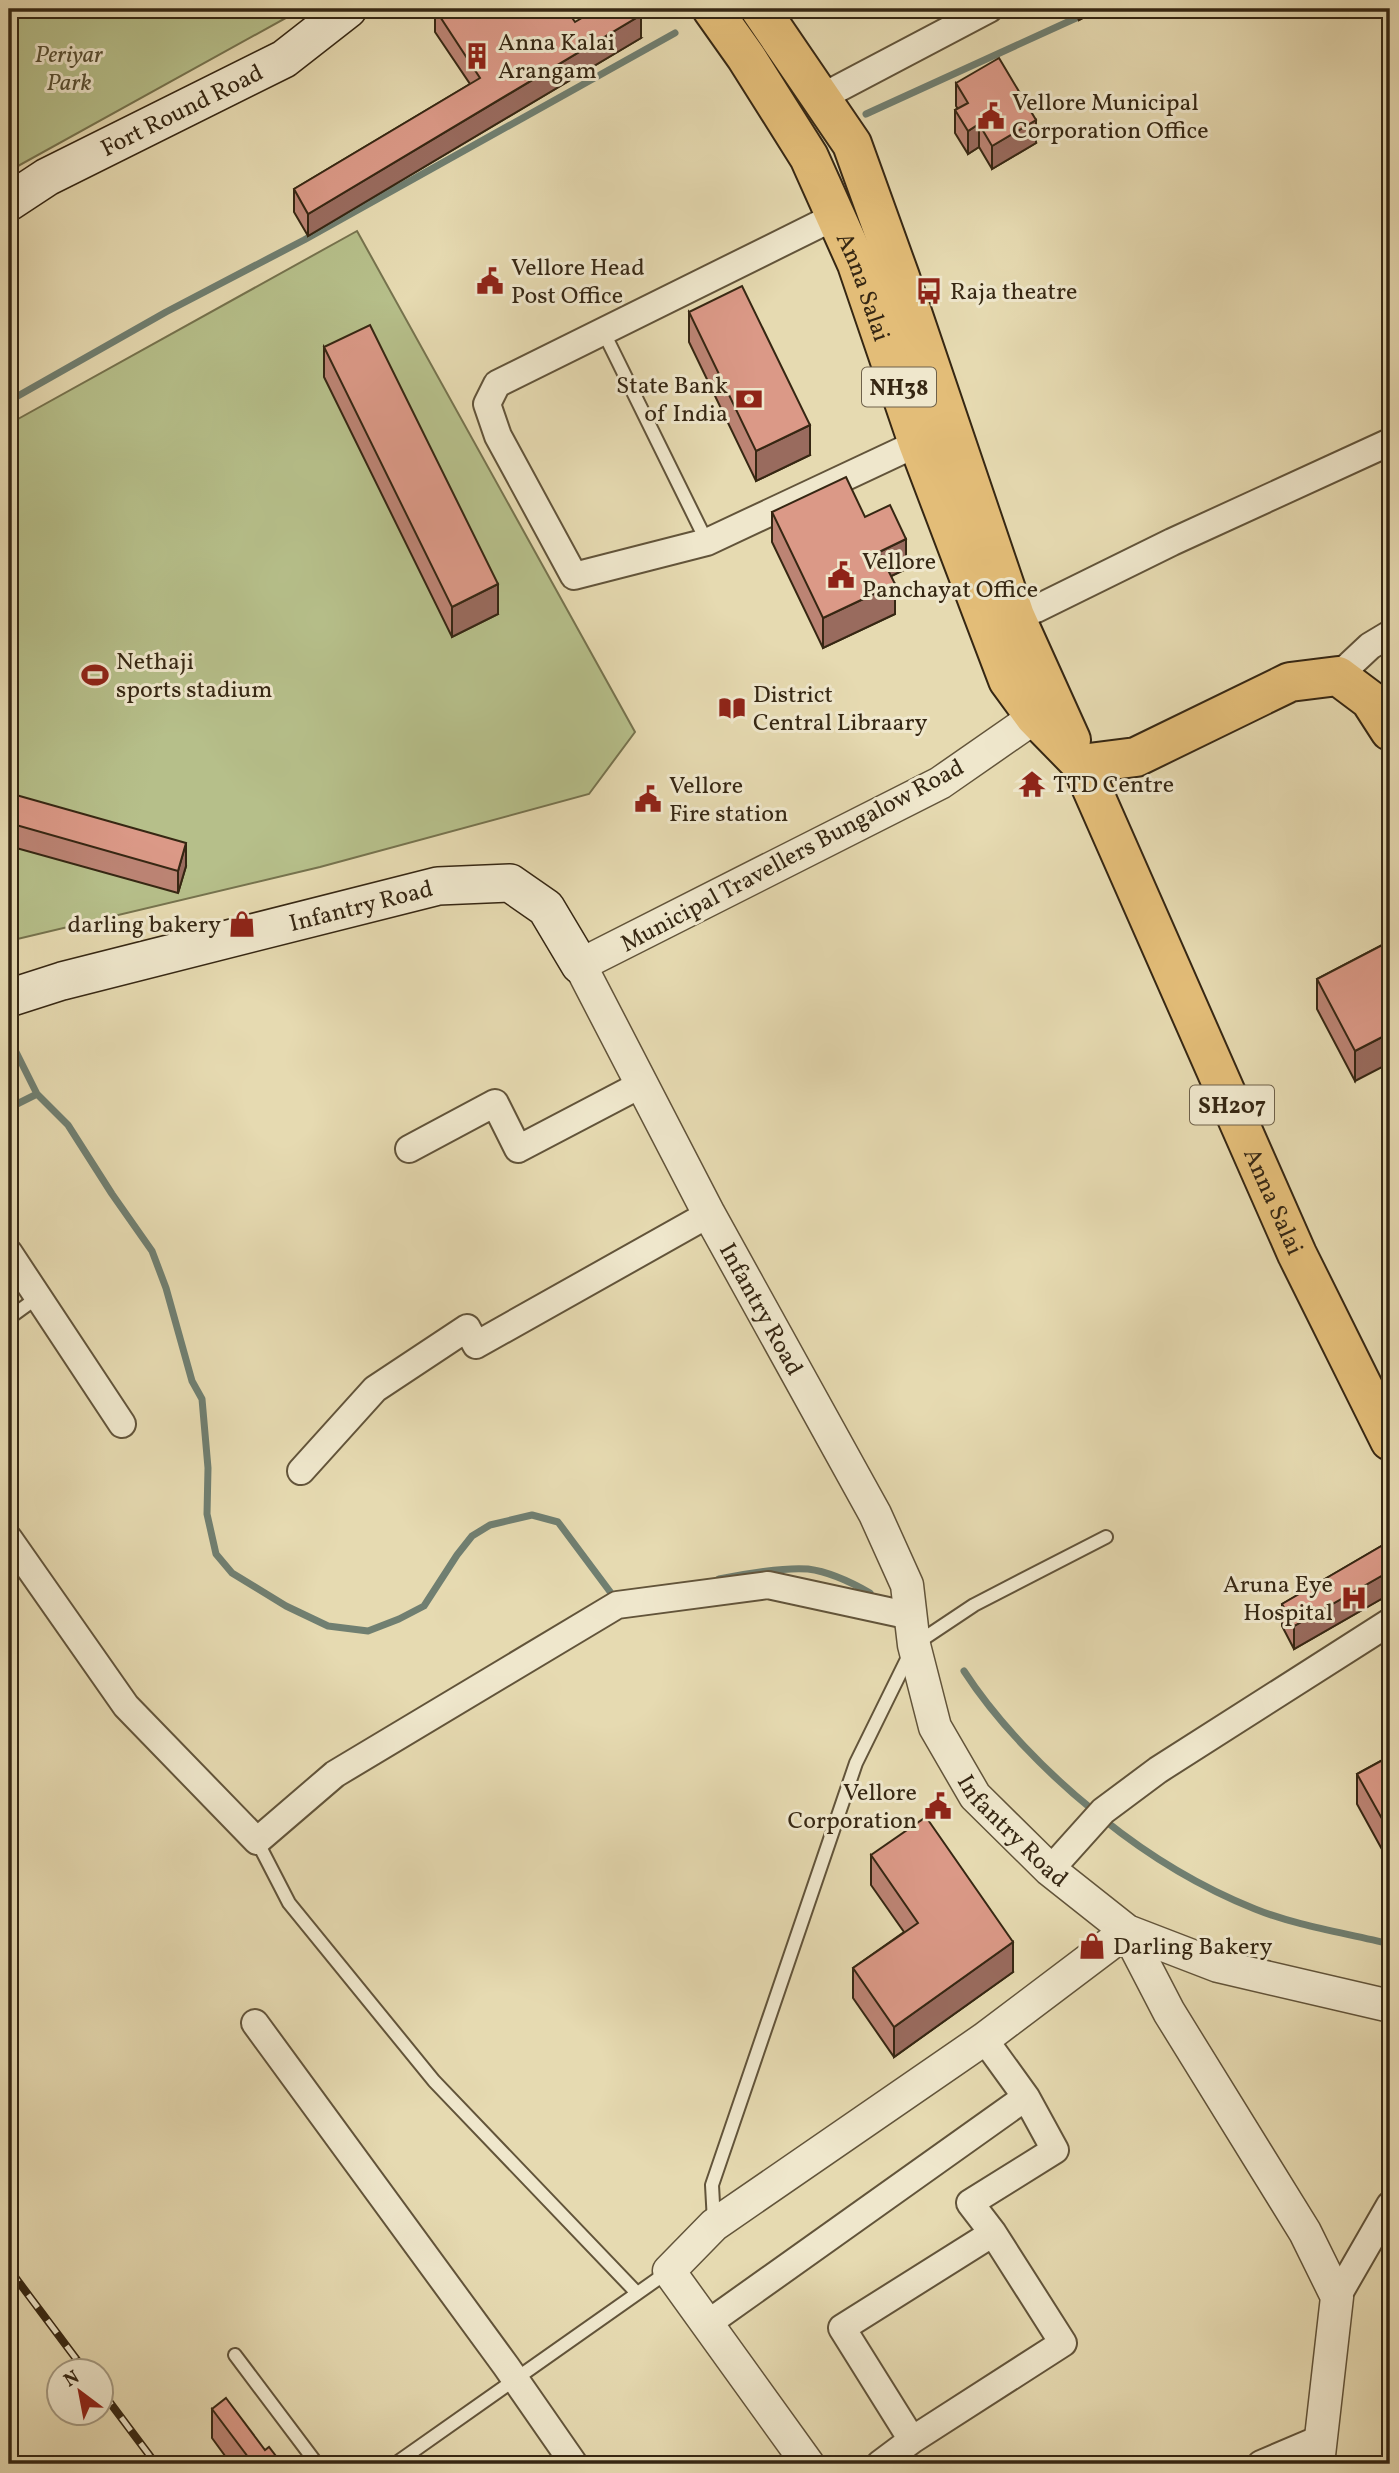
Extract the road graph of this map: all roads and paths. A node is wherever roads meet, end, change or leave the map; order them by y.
1 (348, 9) edge
2 (712, 9) edge
3 (760, 9) edge
4 (989, 9) edge
5 (822, 97) junction
6 (9, 202) edge
7 (836, 216) junction
8 (603, 331) junction
9 (1390, 442) edge
10 (918, 443) junction
11 (707, 542) junction
12 (1015, 616) junction
13 (1390, 634) edge
14 (1338, 676) junction
15 (1035, 717) junction
16 (1390, 731) edge
17 (1081, 764) junction
18 (580, 965) junction
19 (9, 998) edge
20 (642, 1084) junction
21 (409, 1149) dead end
22 (709, 1214) junction
23 (9, 1253) edge
24 (38, 1297) junction
25 (9, 1318) edge
26 (122, 1424) dead end
27 (1390, 1441) edge
28 (301, 1471) dead end
29 (1105, 1537) dead end
30 (9, 1539) edge
31 (1390, 1622) edge
32 (912, 1631) junction
33 (257, 1841) junction
34 (1050, 1870) junction
35 (1127, 1931) junction
36 (1390, 2006) edge
37 (255, 2023) dead end
38 (984, 2039) junction
39 (1026, 2097) junction
40 (1390, 2205) edge
41 (714, 2225) junction
42 (993, 2233) junction
43 (669, 2271) junction
44 (638, 2293) junction
45 (1336, 2297) junction
46 (707, 2324) junction
47 (235, 2354) dead end
48 (514, 2380) junction
49 (912, 2440) junction
50 (1320, 2451) edge
51 (317, 2464) edge
52 (395, 2464) edge
53 (574, 2464) edge
54 (808, 2464) edge
55 (880, 2464) edge
56 (1261, 2464) edge

1 - 6 main road, Fort Round Road
2 - 7 main road, Anna Salai / NH38
3 - 5 main road, Anna Salai / NH38
4 - 5 street
5 - 12 main road, Anna Salai / NH38
7 - 8 street
7 - 10 main road, Anna Salai / NH38
8 - 11 lane
8 - 11 street
9 - 12 street
10 - 11 street
10 - 15 main road, Anna Salai / NH38
12 - 17 main road, Anna Salai / NH38
13 - 14 street
14 - 16 main road
14 - 17 main road
15 - 17 main road, Anna Salai / NH38
15 - 18 street, Municipal Travellers Bungalow Road
17 - 27 main road, Anna Salai / SH207
18 - 19 main road, Infantry Road
18 - 20 street, Infantry Road
20 - 21 street
20 - 22 street, Infantry Road
22 - 28 street
22 - 32 street, Infantry Road
23 - 24 street
24 - 25 lane
24 - 26 street
29 - 32 lane
30 - 33 street
31 - 34 street
32 - 33 street
32 - 34 street, Infantry Road
32 - 41 lane
33 - 44 lane
34 - 35 street, Infantry Road
35 - 36 street, Infantry Road
35 - 38 street
35 - 45 street
37 - 48 street
38 - 39 street
38 - 41 street
39 - 42 street
39 - 46 street
40 - 45 street
41 - 43 street
42 - 49 street
42 - 49 street
43 - 44 lane
43 - 46 street
44 - 48 lane
45 - 50 street
46 - 54 street
47 - 51 lane
48 - 52 lane
48 - 53 street
49 - 55 street
50 - 56 street

